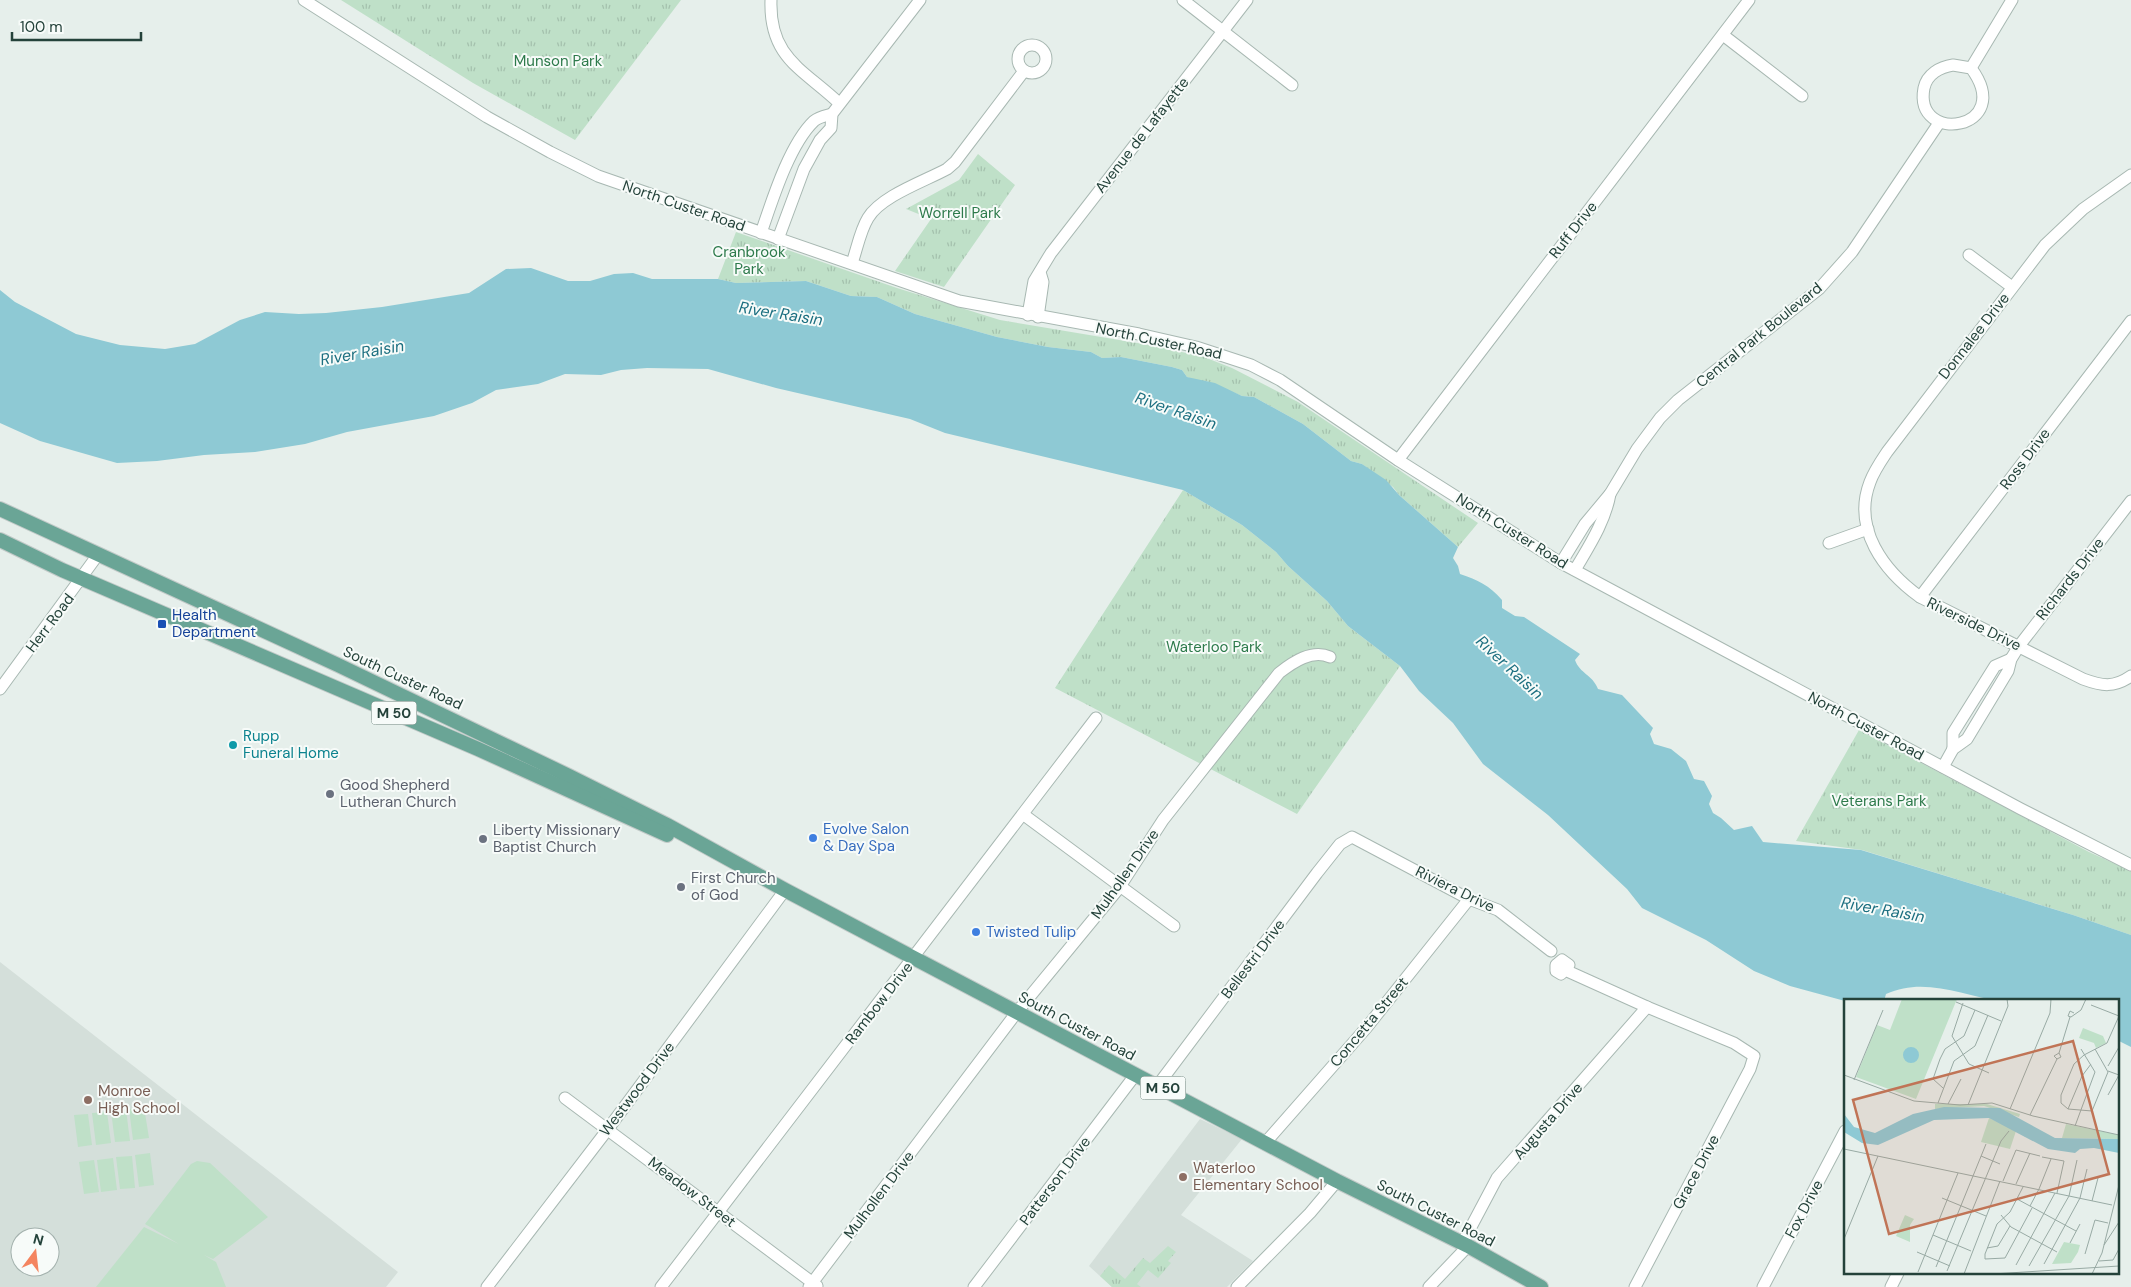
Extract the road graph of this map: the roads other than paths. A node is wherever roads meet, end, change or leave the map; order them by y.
1 (304, 0) edge
2 (771, 0) edge
3 (920, 0) edge
4 (1183, 0) edge
5 (1247, 0) edge
6 (1750, 0) edge
7 (2012, 0) edge
8 (1223, 31) junction
9 (1723, 35) junction
10 (1971, 68) junction
11 (1024, 71) dead end
12 (1292, 85) dead end
13 (1802, 96) dead end
14 (839, 103) junction
15 (832, 114) junction
16 (1939, 123) junction
17 (2131, 175) edge
18 (761, 233) junction
19 (778, 239) junction
20 (1969, 255) dead end
21 (852, 263) junction
22 (2012, 288) junction
23 (1033, 316) junction
24 (2131, 321) edge
25 (1398, 460) junction
26 (1610, 494) junction
27 (2131, 501) edge
28 (0, 509) edge
29 (1868, 529) junction
30 (0, 540) edge
31 (1829, 543) dead end
32 (98, 556) junction
33 (1561, 563) junction
34 (1575, 570) junction
35 (83, 579) junction
36 (1920, 597) junction
37 (2018, 646) junction
38 (1330, 657) dead end
39 (2131, 676) edge
40 (0, 689) edge
41 (1096, 718) dead end
42 (1943, 767) junction
43 (1024, 815) junction
44 (1352, 837) joint
45 (2131, 865) edge
46 (1119, 888) junction
47 (785, 890) junction
48 (1469, 899) junction
49 (1174, 926) dead end
50 (1551, 951) dead end
51 (914, 958) junction
52 (1565, 970) dead end
53 (1647, 1007) junction
54 (1017, 1012) junction
55 (1136, 1074) junction
56 (1158, 1086) junction
57 (565, 1098) dead end
58 (608, 1130) junction
59 (1844, 1133) edge
60 (1265, 1143) junction
61 (1338, 1181) junction
62 (718, 1212) junction
63 (1465, 1245) junction
64 (1898, 1274) edge
65 (813, 1285) edge
66 (487, 1287) edge
67 (661, 1287) edge
68 (974, 1287) edge
69 (1238, 1287) edge
70 (1429, 1287) edge
71 (1541, 1287) edge
72 (1635, 1287) edge
73 (1762, 1287) edge
74 (1891, 1287) edge

1 - 18 street, North Custer Road
2 - 14 street
3 - 14 street
4 - 8 street
5 - 8 street, Avenue de Lafayette
6 - 9 street, Ruff Drive
7 - 10 street
8 - 12 street
8 - 23 street, Avenue de Lafayette
9 - 13 street
9 - 25 street, Ruff Drive
10 - 16 street
10 - 16 street
11 - 21 street
14 - 15 street
15 - 18 street
15 - 19 street
16 - 26 street, Central Park Boulevard
17 - 22 street, Donnalee Drive
18 - 19 street, North Custer Road
19 - 21 street, North Custer Road
20 - 22 street
21 - 23 street, North Custer Road
22 - 29 street, Donnalee Drive
23 - 25 street, North Custer Road
24 - 36 street, Ross Drive
25 - 33 street, North Custer Road
26 - 33 street, Central Park Boulevard
26 - 34 street, Central Park Boulevard
27 - 37 street, Richards Drive
28 - 32 main road, South Custer Road / M 50
29 - 31 street
29 - 36 street, Riverside Drive
30 - 35 main road, South Custer Road / M 50
32 - 35 street, Herr Road
32 - 47 main road, South Custer Road / M 50
33 - 34 street, North Custer Road
34 - 42 street, North Custer Road
35 - 40 street, Herr Road
35 - 47 main road, South Custer Road / M 50
36 - 37 street, Riverside Drive
37 - 39 street, Riverside Drive
37 - 42 street, Richards Drive
38 - 46 street, Mulhollen Drive
41 - 43 street, Rambow Drive
42 - 45 street, North Custer Road
43 - 46 street
43 - 51 street, Rambow Drive
44 - 48 street, Riviera Drive
44 - 56 street, Bellestri Drive
46 - 49 street
46 - 54 street, Mulhollen Drive
47 - 51 main road, South Custer Road / M 50
47 - 58 street, Westwood Drive
48 - 50 street, Riviera Drive
48 - 60 street, Concetta Street
51 - 54 main road, South Custer Road / M 50
51 - 62 street, Rambow Drive
52 - 53 street
53 - 63 street, Augusta Drive
53 - 72 street, Grace Drive
54 - 55 main road, South Custer Road / M 50
54 - 65 street, Mulhollen Drive
55 - 56 main road, South Custer Road / M 50
55 - 68 street, Patterson Drive
56 - 60 main road, South Custer Road / M 50
57 - 58 street, Meadow Street
58 - 62 street, Meadow Street
58 - 66 street, Westwood Drive
59 - 73 street, Fox Drive
60 - 61 main road, South Custer Road / M 50
61 - 63 main road, South Custer Road / M 50
61 - 69 street
62 - 65 street, Meadow Street
62 - 67 street, Rambow Drive
63 - 70 street, Augusta Drive
63 - 71 main road, South Custer Road / M 50
64 - 74 street

